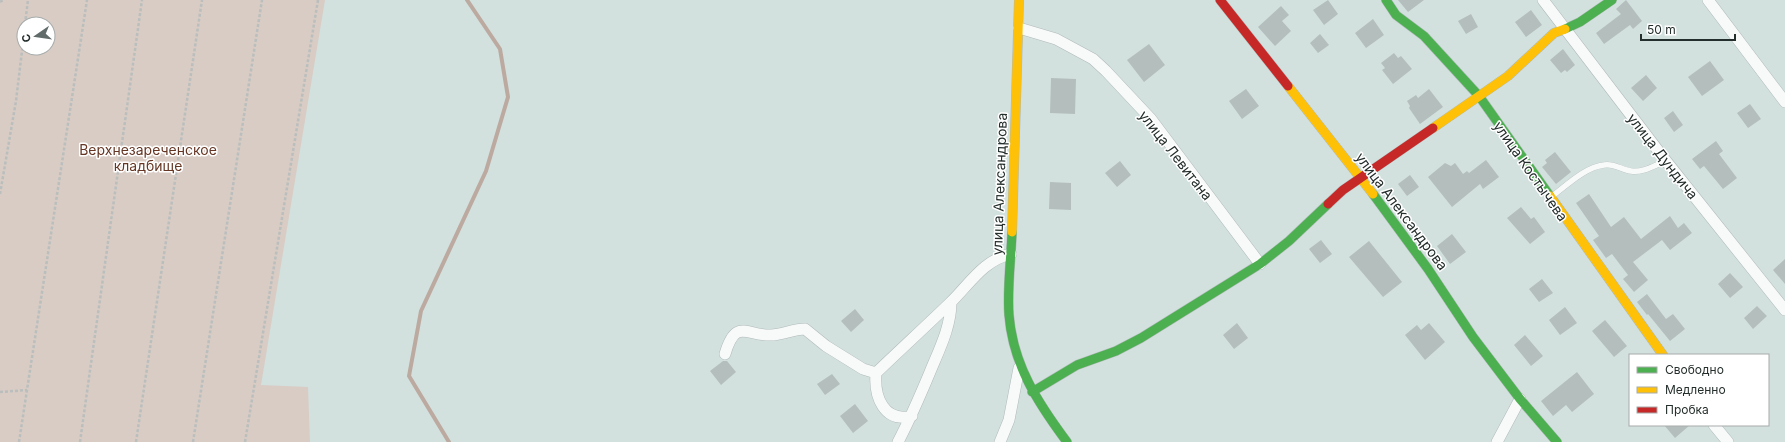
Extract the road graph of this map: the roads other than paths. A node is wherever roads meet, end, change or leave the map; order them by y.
1 (1020, 0) edge
2 (1220, 0) edge
3 (1386, 0) edge
4 (1543, 0) edge
5 (1612, 0) edge
6 (1708, 0) edge
7 (1018, 28) junction
8 (1565, 28) junction
9 (1478, 96) junction
10 (1785, 102) edge
11 (1666, 161) junction
12 (1361, 178) junction
13 (1550, 198) junction
14 (1010, 254) junction
15 (1260, 264) junction
16 (951, 302) junction
17 (1785, 310) edge
18 (725, 354) dead end
19 (1662, 354) edge
20 (1019, 368) junction
21 (876, 373) junction
22 (1032, 392) junction
23 (1520, 399) junction
24 (912, 416) junction
25 (1715, 426) edge
26 (898, 442) edge
27 (1000, 442) edge
28 (1067, 442) edge
29 (1497, 442) edge
30 (1557, 442) edge
31 (1728, 442) edge

1 - 7 street, улица Александрова
2 - 12 street, улица Александрова
3 - 9 street, улица Костычева
4 - 8 street, улица Дундича
5 - 8 street
6 - 10 street
7 - 14 street, улица Александрова
7 - 15 street, улица Левитана
8 - 9 street
8 - 11 street, улица Дундича
9 - 12 street
9 - 13 street, улица Костычева
11 - 13 lane
11 - 17 street, улица Дундича
12 - 15 street
12 - 23 street, улица Александрова
13 - 19 street, улица Костычева
14 - 16 street
14 - 20 street, улица Александрова
15 - 22 street
16 - 21 street
16 - 24 street
18 - 21 street
20 - 22 street, улица Александрова
20 - 27 street
21 - 24 street
22 - 28 street, улица Александрова
23 - 29 street
23 - 30 street, улица Александрова
24 - 26 street
25 - 31 street

